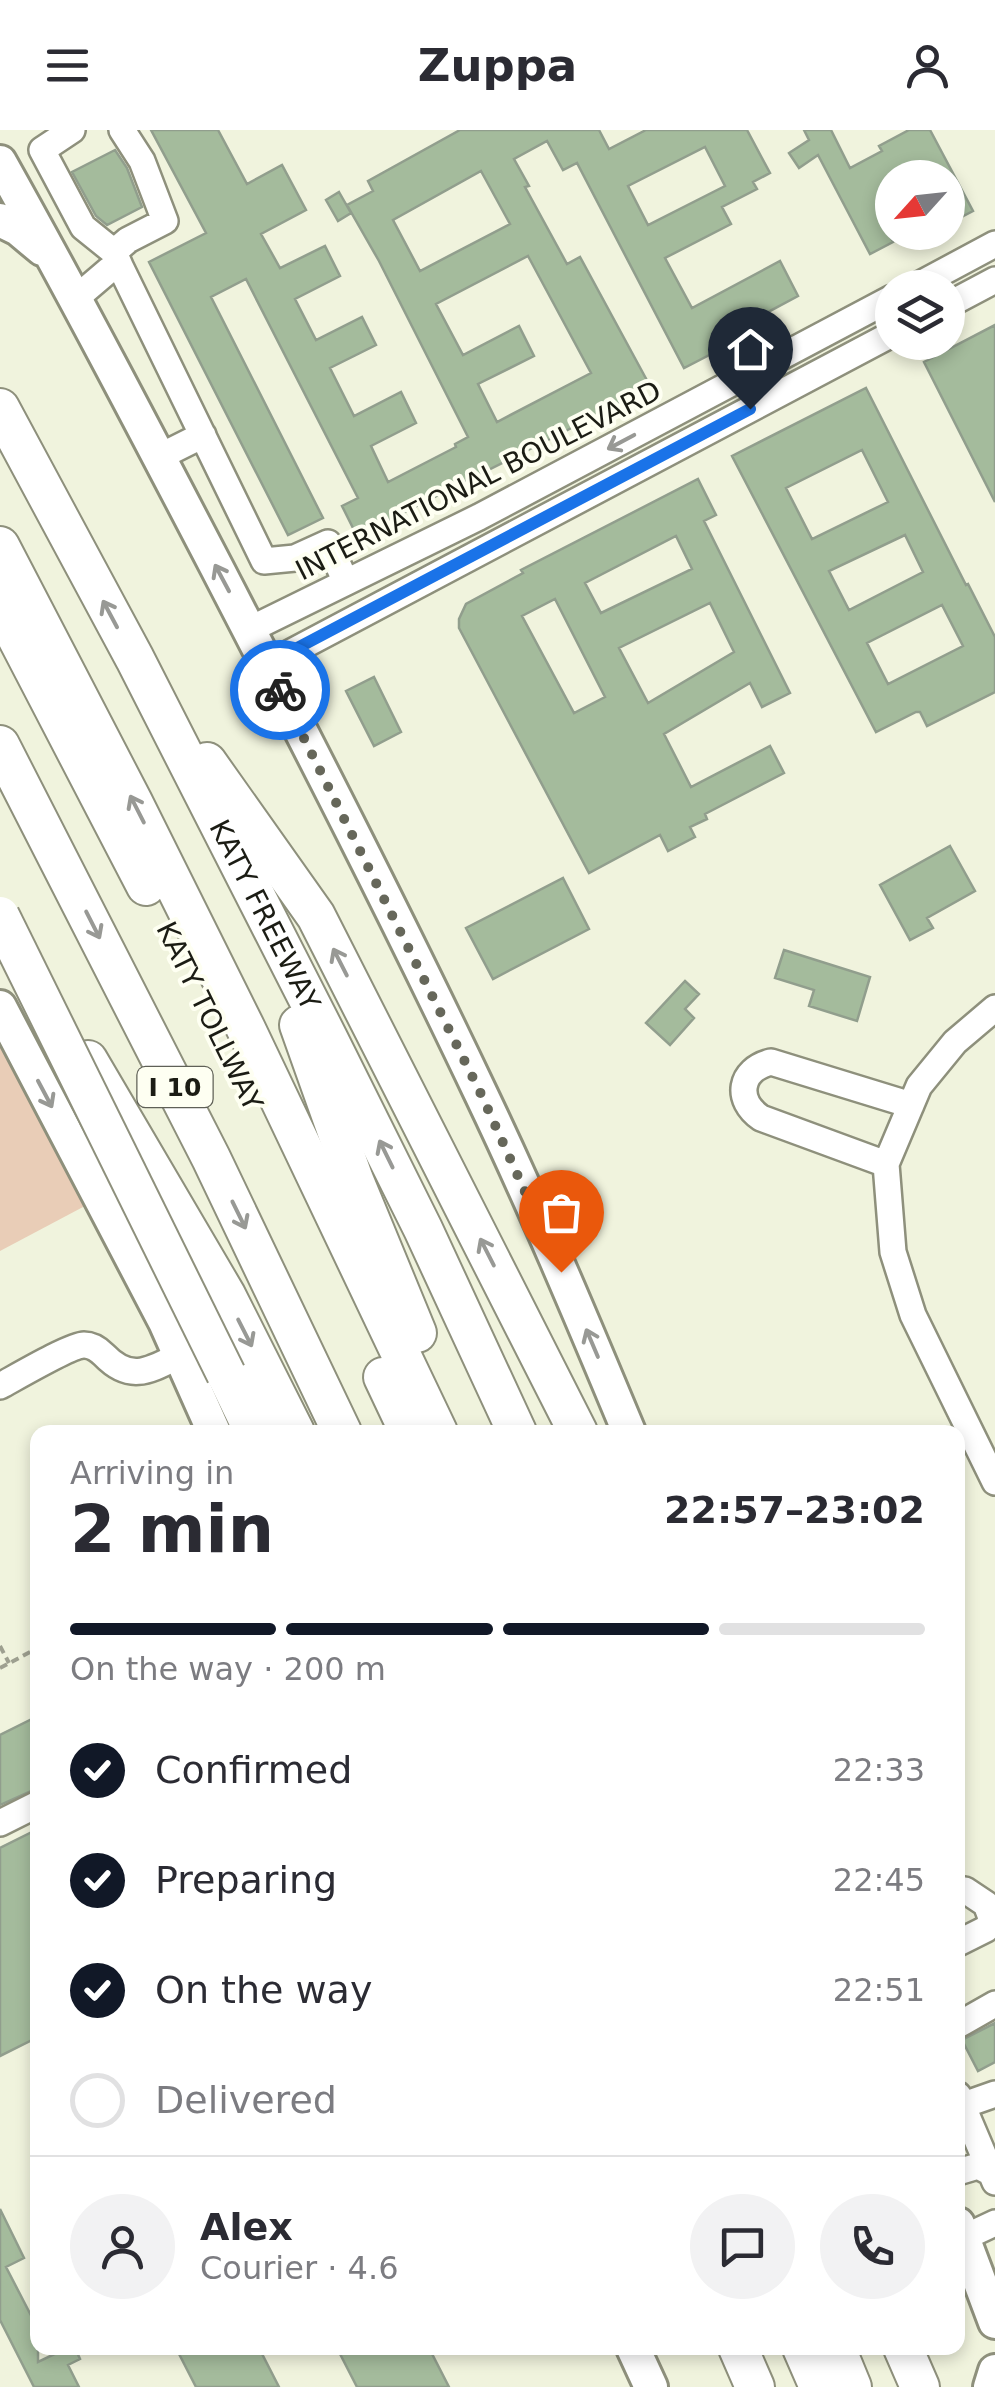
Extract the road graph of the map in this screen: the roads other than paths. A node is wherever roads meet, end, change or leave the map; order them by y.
1 (72, 130) edge
2 (122, 130) edge
3 (0, 162) edge
4 (0, 220) edge
5 (995, 244) edge
6 (53, 258) junction
7 (117, 259) junction
8 (947, 270) edge
9 (995, 280) edge
10 (965, 296) edge
11 (75, 300) junction
12 (875, 307) edge
13 (858, 316) junction
14 (875, 332) edge
15 (875, 343) edge
16 (0, 408) edge
17 (674, 413) junction
18 (203, 435) junction
19 (688, 441) junction
20 (159, 458) junction
21 (479, 516) junction
22 (493, 544) junction
23 (0, 546) edge
24 (371, 570) junction
25 (346, 582) junction
26 (388, 600) junction
27 (6, 618) edge
28 (249, 630) junction
29 (135, 660) junction
30 (267, 664) junction
31 (0, 745) edge
32 (250, 888) junction
33 (0, 917) edge
34 (0, 1007) edge
35 (995, 1008) edge
36 (911, 1106) junction
37 (886, 1164) junction
38 (180, 1355) junction
39 (0, 1386) edge
40 (211, 1425) edge
41 (251, 1425) edge
42 (291, 1425) edge
43 (339, 1425) edge
44 (406, 1425) edge
45 (435, 1425) edge
46 (455, 1425) edge
47 (514, 1425) edge
48 (574, 1425) edge
49 (626, 1425) edge
50 (995, 1482) edge
51 (30, 1808) edge
52 (0, 1822) edge
53 (965, 1890) edge
54 (965, 1940) edge
55 (995, 1990) edge
56 (995, 2004) edge
57 (965, 2005) edge
58 (965, 2021) edge
59 (995, 2094) edge
60 (965, 2102) edge
61 (965, 2115) edge
62 (965, 2170) edge
63 (993, 2172) edge
64 (995, 2224) edge
65 (965, 2230) edge
66 (965, 2244) edge
67 (995, 2322) edge
68 (636, 2355) edge
69 (741, 2355) edge
70 (805, 2355) edge
71 (839, 2355) edge
72 (995, 2371) edge
73 (651, 2387) edge
74 (755, 2387) edge
75 (819, 2387) edge
76 (852, 2387) edge
77 (990, 2387) edge

1 - 7 street
2 - 7 street
3 - 6 main road
4 - 6 main road
5 - 8 street
6 - 11 main road
7 - 11 street
7 - 18 street
9 - 10 street
11 - 20 main road
12 - 13 street, INTERNATIONAL BOULEVARD
13 - 14 street
13 - 17 street, INTERNATIONAL BOULEVARD
15 - 19 street
29 -> 16 highway, KATY FREEWAY
17 - 19 street
17 -> 21 street, INTERNATIONAL BOULEVARD
18 - 20 street
18 - 25 street
19 - 22 street
28 -> 20 main road
21 - 22 street
21 - 24 street, INTERNATIONAL BOULEVARD
22 - 26 street
45 -> 23 highway
24 - 25 street, INTERNATIONAL BOULEVARD
24 - 26 street
25 - 28 street, INTERNATIONAL BOULEVARD
26 - 30 street
27 - 44 highway, KATY TOLLWAY
28 - 30 main road
29 - 32 highway, KATY FREEWAY
48 -> 29 highway
49 -> 30 main road
31 -> 43 highway, I 10
32 - 46 highway
47 -> 32 highway, KATY FREEWAY
33 - 41 highway, bridge
33 -> 42 highway
34 -> 38 main road
35 - 36 street
36 - 37 street
36 - 37 street
37 - 50 street
38 - 39 street
38 - 40 main road
51 - 52 street
53 - 54 street
55 - 57 street
56 - 58 street
59 - 60 street
61 - 63 street
62 - 63 street
64 - 65 street
66 - 67 main road
68 - 73 main road
69 - 74 highway
70 - 75 highway
71 - 76 highway
72 - 77 main road

